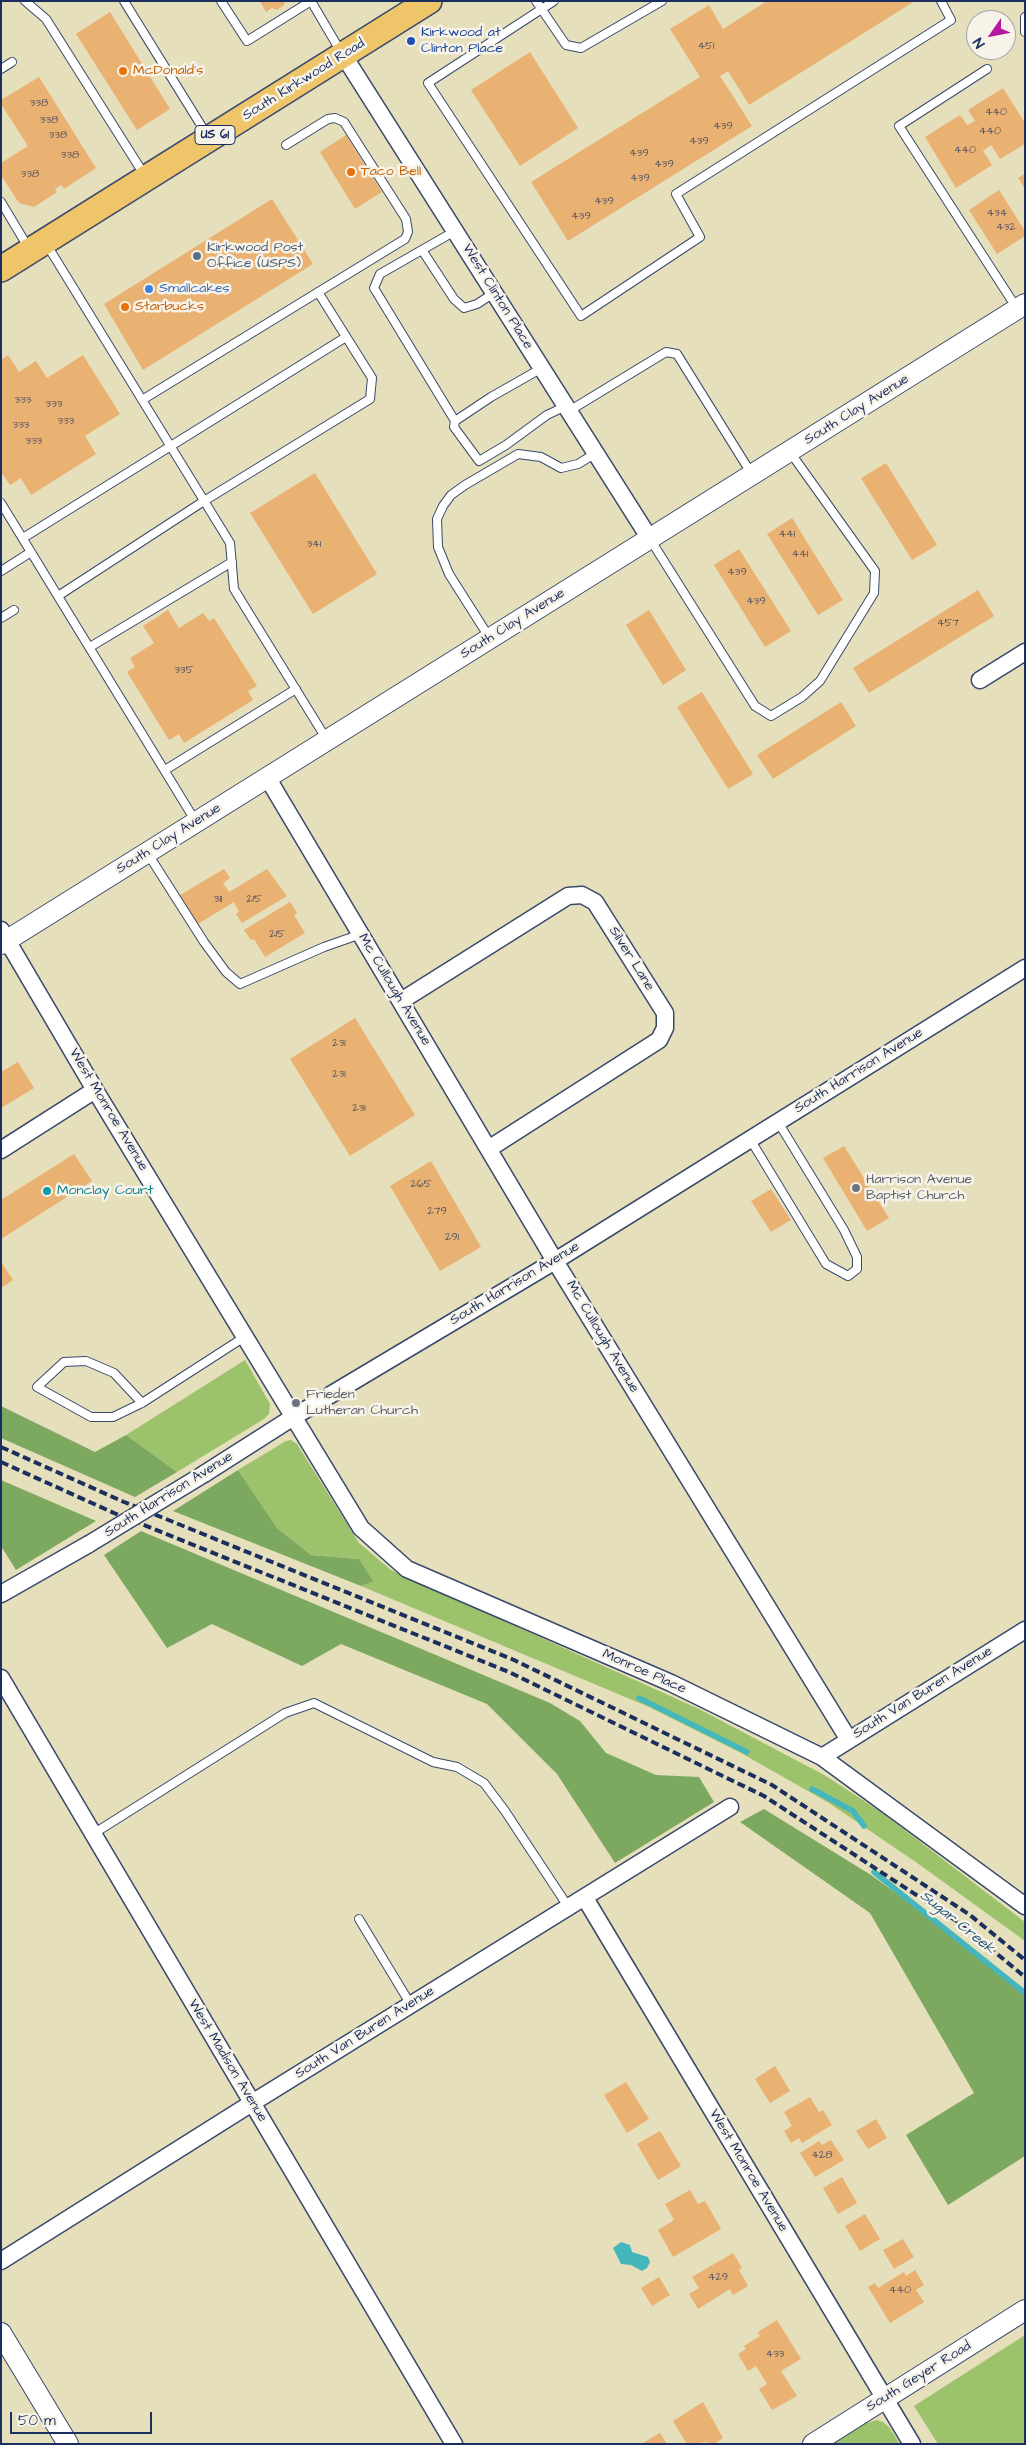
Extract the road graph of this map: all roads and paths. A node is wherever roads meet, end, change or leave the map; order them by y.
1 (25, 1) edge
2 (124, 1) edge
3 (221, 1) edge
4 (311, 1) edge
5 (429, 1) edge
6 (536, 1) edge
7 (554, 1) edge
8 (662, 1) edge
9 (941, 1) edge
10 (542, 9) junction
11 (1025, 17) edge
12 (1025, 32) edge
13 (344, 56) junction
14 (12, 62) dead end
15 (1, 69) edge
16 (987, 69) dead end
17 (210, 138) junction
18 (286, 145) dead end
19 (146, 178) junction
20 (1, 202) edge
21 (455, 231) junction
22 (38, 246) junction
23 (422, 250) junction
24 (1, 269) edge
25 (318, 292) junction
26 (494, 293) junction
27 (1021, 307) edge
28 (346, 337) junction
29 (542, 368) junction
30 (142, 400) junction
31 (568, 409) junction
32 (455, 421) junction
33 (171, 447) junction
34 (790, 452) junction
35 (596, 454) junction
36 (752, 475) junction
37 (204, 501) junction
38 (1, 503) edge
39 (23, 538) junction
40 (650, 539) junction
41 (31, 552) junction
42 (232, 562) junction
43 (1, 571) edge
44 (58, 596) junction
45 (14, 610) dead end
46 (1, 618) edge
47 (490, 639) junction
48 (90, 648) junction
49 (1025, 652) edge
50 (980, 680) dead end
51 (296, 689) junction
52 (327, 740) junction
53 (165, 770) junction
54 (267, 777) junction
55 (196, 822) junction
56 (147, 853) junction
57 (361, 934) junction
58 (3, 938) edge
59 (1025, 968) edge
60 (402, 1002) junction
61 (95, 1090) junction
62 (778, 1122) junction
63 (750, 1139) junction
64 (490, 1148) junction
65 (1, 1150) edge
66 (555, 1261) junction
67 (246, 1336) junction
68 (142, 1403) junction
69 (295, 1416) junction
70 (1, 1594) edge
71 (1025, 1630) edge
72 (1, 1678) edge
73 (849, 1740) junction
74 (822, 1758) junction
75 (730, 1807) dead end
76 (93, 1834) junction
77 (585, 1898) junction
78 (1025, 1906) edge
79 (569, 1908) junction
80 (359, 1919) dead end
81 (411, 2005) junction
82 (252, 2103) junction
83 (1, 2261) edge
84 (1025, 2310) edge
85 (1, 2333) edge
86 (884, 2399) junction
87 (68, 2444) edge
88 (454, 2444) edge
89 (813, 2444) edge
90 (912, 2444) edge

1 - 19 lane
2 - 17 lane
3 - 4 lane
4 - 13 lane
5 - 13 main road, South Kirkwood Road / US 61
6 - 10 lane
7 - 10 lane
8 - 10 lane
9 - 10 lane
11 - 12 lane
13 - 17 main road, South Kirkwood Road / US 61
13 - 21 street, West Clinton Place
14 - 15 lane
16 - 27 lane
17 - 19 main road, South Kirkwood Road / US 61
18 - 25 lane
19 - 22 main road, South Kirkwood Road / US 61
20 - 22 lane
21 - 23 lane
21 - 26 street, West Clinton Place
22 - 24 main road, South Kirkwood Road / US 61
22 - 30 lane
23 - 26 lane
23 - 32 lane
25 - 28 lane
25 - 30 lane
26 - 29 street, West Clinton Place
27 - 34 street, South Clay Avenue
28 - 33 lane
28 - 37 lane
29 - 31 street, West Clinton Place
29 - 32 lane
30 - 33 lane
31 - 32 lane
31 - 35 street, West Clinton Place
31 - 36 lane
33 - 37 lane
33 - 39 lane
34 - 36 street, South Clay Avenue
34 - 40 lane
35 - 40 street, West Clinton Place
35 - 47 lane
36 - 40 street, South Clay Avenue
37 - 42 lane
37 - 44 lane
38 - 39 lane
39 - 41 lane
40 - 47 street, South Clay Avenue
41 - 43 lane
41 - 44 lane
42 - 48 lane
42 - 51 lane
44 - 48 lane
45 - 46 lane
47 - 52 street, South Clay Avenue
48 - 53 lane
49 - 50 street
51 - 52 lane
51 - 53 lane
52 - 54 street, South Clay Avenue
53 - 55 lane
54 - 55 street, South Clay Avenue
54 - 57 street, Mc Cullough Avenue
55 - 56 street, South Clay Avenue
56 - 57 lane
56 - 58 street, South Clay Avenue
57 - 60 street, Mc Cullough Avenue
58 - 61 street, West Monroe Avenue
59 - 62 street, South Harrison Avenue
60 - 64 street, Mc Cullough Avenue
60 - 64 street, Silver Lane
61 - 65 street
61 - 67 street, West Monroe Avenue
62 - 63 street, South Harrison Avenue
62 - 63 lane
63 - 66 street, South Harrison Avenue
64 - 66 street, Mc Cullough Avenue
66 - 69 street, South Harrison Avenue
66 - 73 street, Mc Cullough Avenue
67 - 68 lane
67 - 69 street, West Monroe Avenue
68 - 68 lane
69 - 70 street, South Harrison Avenue, bridge
69 - 74 street, Monroe Place
71 - 73 street, South Van Buren Avenue
72 - 76 street, West Madison Avenue
73 - 74 street, South Van Buren Avenue
74 - 78 street, Monroe Place
75 - 77 street, South Van Buren Avenue
76 - 79 lane
76 - 82 street, West Madison Avenue
77 - 79 street, South Van Buren Avenue
77 - 86 street, West Monroe Avenue
79 - 81 street, South Van Buren Avenue
80 - 81 lane
81 - 82 street, South Van Buren Avenue
82 - 83 street, South Van Buren Avenue
82 - 88 street, West Madison Avenue
84 - 86 street, South Geyer Road
85 - 87 street
86 - 89 street, South Geyer Road
86 - 90 street, West Monroe Avenue

